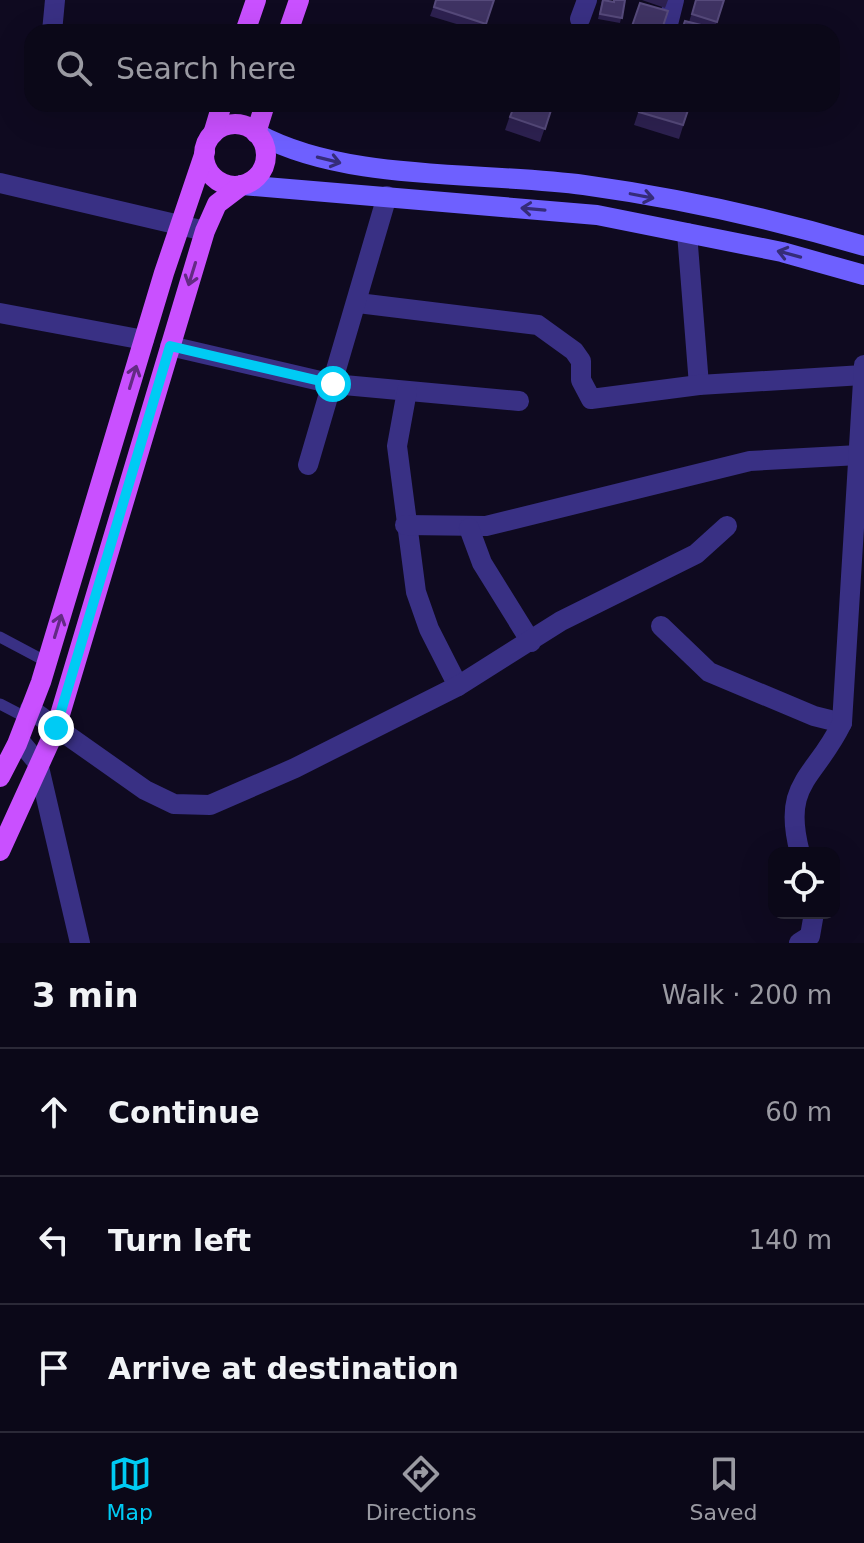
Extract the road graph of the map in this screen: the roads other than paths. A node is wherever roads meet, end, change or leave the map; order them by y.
1 (55, 0) edge
2 (256, 0) edge
3 (299, 0) edge
4 (674, 0) edge
5 (53, 24) edge
6 (248, 24) edge
7 (291, 24) edge
8 (668, 24) edge
9 (219, 112) edge
10 (263, 112) edge
11 (256, 133) junction
12 (209, 143) junction
13 (0, 183) edge
14 (242, 185) junction
15 (387, 196) junction
16 (179, 225) junction
17 (205, 231) junction
18 (687, 233) junction
19 (864, 246) edge
20 (864, 275) edge
21 (358, 303) junction
22 (0, 313) edge
23 (144, 340) junction
24 (170, 346) junction
25 (864, 365) edge
26 (863, 375) edge
27 (333, 384) junction
28 (699, 385) junction
29 (407, 391) junction
30 (519, 401) dead end
31 (859, 455) junction
32 (308, 465) dead end
33 (405, 525) junction
34 (727, 526) dead end
35 (469, 528) junction
36 (661, 626) dead end
37 (0, 637) edge
38 (531, 642) junction
39 (47, 662) junction
40 (458, 686) junction
41 (0, 704) edge
42 (29, 714) junction
43 (842, 723) junction
44 (56, 728) junction
45 (19, 740) junction
46 (38, 763) junction
47 (0, 777) edge
48 (799, 847) edge
49 (0, 851) edge
50 (813, 919) edge
51 (80, 943) edge
52 (799, 943) edge

1 - 5 street
2 - 6 main road
3 - 7 main road
4 - 8 street
9 - 12 main road
10 - 11 main road
11 - 12 main road
11 - 14 main road
11 -> 19 main road
12 - 14 main road
12 - 16 main road
13 - 16 street
14 - 15 main road
14 - 17 main road
18 -> 15 main road
15 - 21 street
16 - 17 street
16 - 23 main road
17 -> 24 main road
20 -> 18 main road
18 - 28 street
21 - 27 street
21 - 28 street
22 - 23 street
39 -> 23 main road
24 - 27 street
24 - 44 main road
25 - 26 street
26 - 28 street
26 - 31 street
27 - 29 street
27 - 32 street
29 - 30 street
29 - 33 street
31 - 35 street
31 - 43 street
33 - 35 street
33 - 40 street
34 - 38 street
35 - 38 street
36 - 43 street
37 - 39 lane
38 - 40 street
39 - 42 main road
40 - 44 street
41 - 42 lane
42 - 44 street
42 - 45 main road
43 - 48 street
44 - 46 main road
45 - 46 street
45 - 47 main road
46 - 49 main road
46 - 51 street
50 - 52 street

